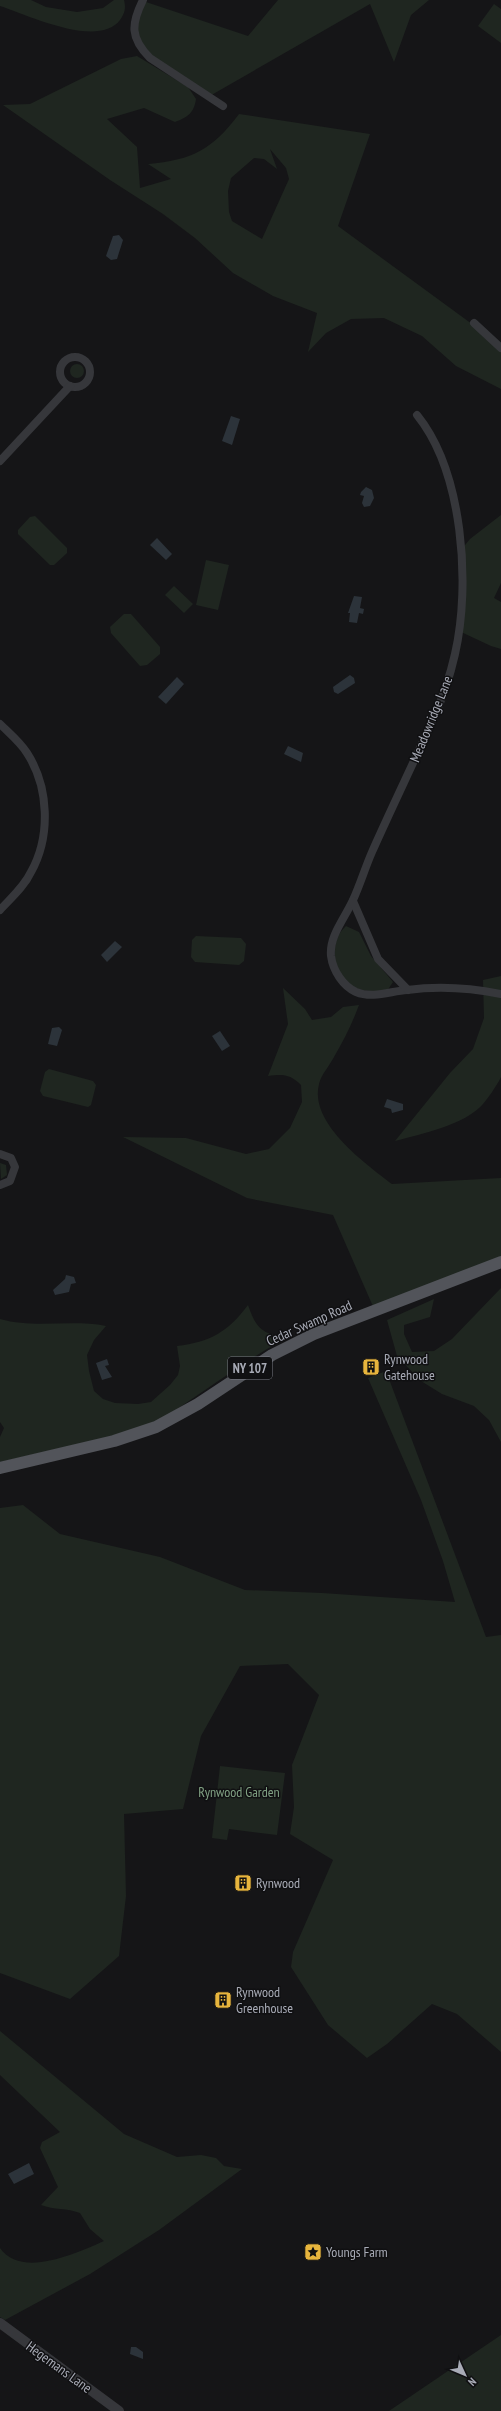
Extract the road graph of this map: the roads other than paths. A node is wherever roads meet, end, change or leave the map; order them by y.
1 (143, 0) edge
2 (223, 106) dead end
3 (474, 323) dead end
4 (501, 348) edge
5 (70, 386) dead end
6 (417, 415) dead end
7 (0, 461) edge
8 (0, 724) edge
9 (353, 901) junction
10 (0, 910) edge
11 (408, 990) junction
12 (501, 994) edge
13 (0, 1154) edge
14 (0, 1185) edge
15 (501, 1262) edge
16 (0, 1468) edge
17 (0, 2323) edge
18 (119, 2411) edge

1 - 2 street
3 - 4 street
5 - 7 street
6 - 9 street, Meadowridge Lane
8 - 10 street
9 - 11 street
9 - 11 street, Meadowridge Lane
11 - 12 street, Meadowridge Lane
13 - 14 street
15 - 16 main road, Cedar Swamp Road / NY 107
17 - 18 street, Hegemans Lane

